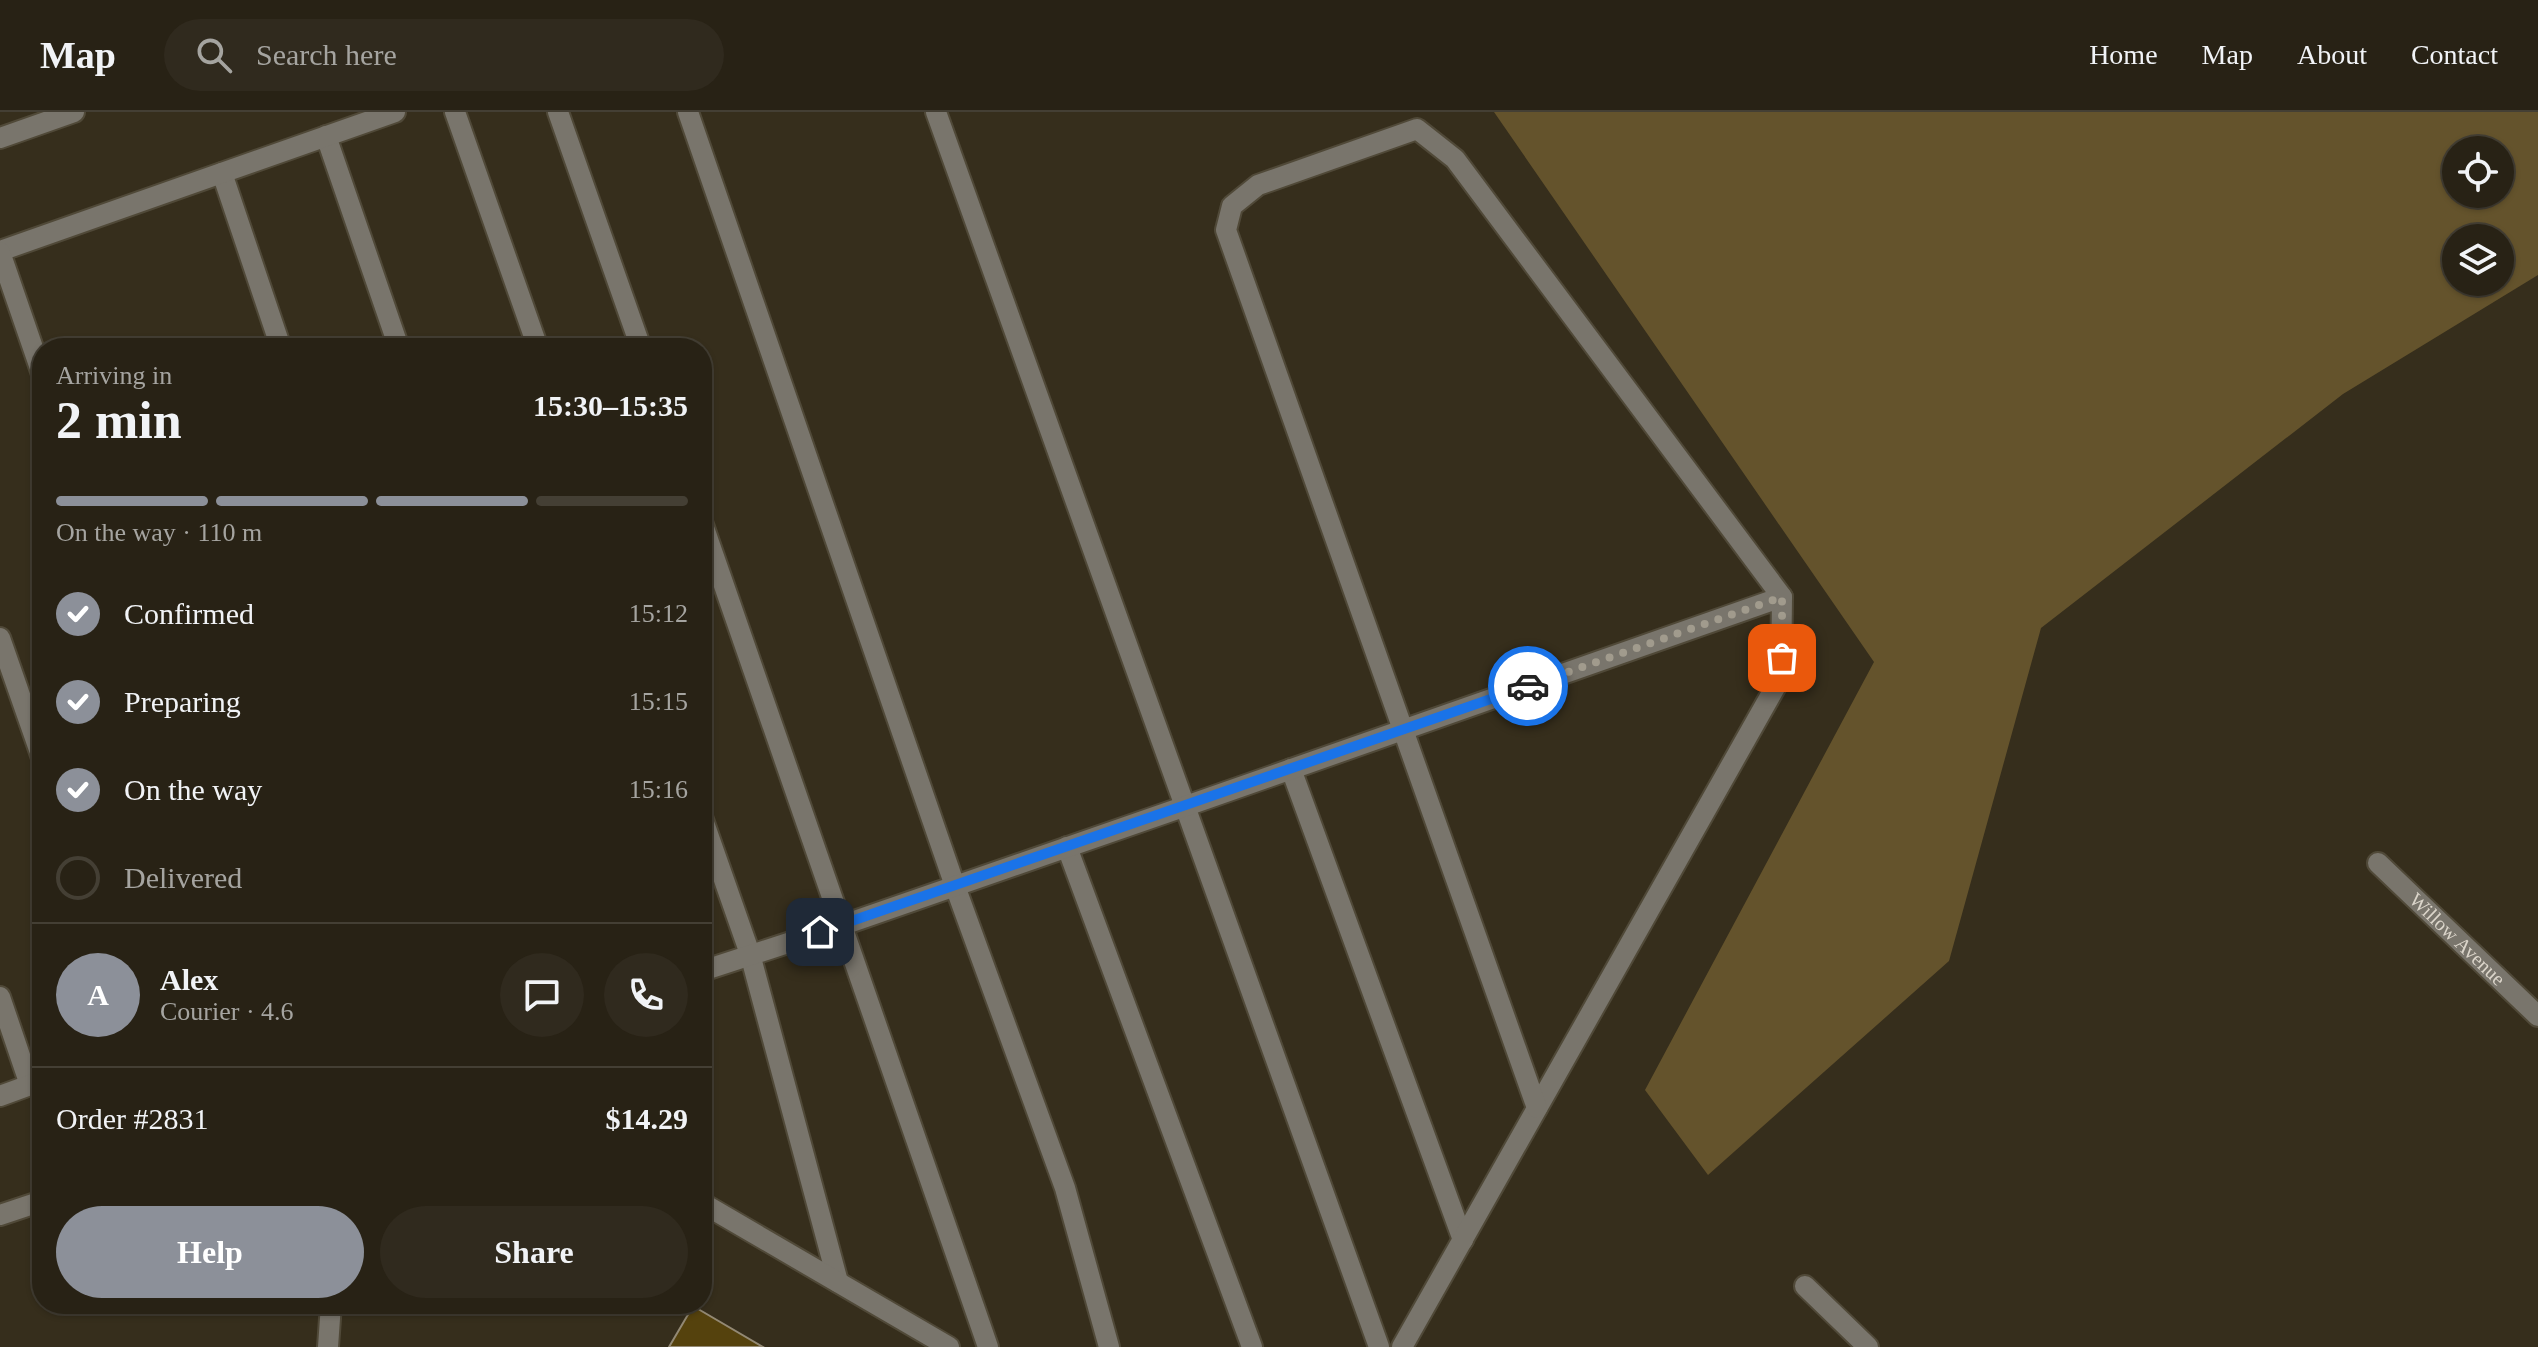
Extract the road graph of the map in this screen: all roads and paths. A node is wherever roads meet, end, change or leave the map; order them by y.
1 (74, 112) edge
2 (395, 112) edge
3 (455, 112) edge
4 (558, 112) edge
5 (688, 112) edge
6 (936, 112) edge
7 (326, 136) junction
8 (0, 138) edge
9 (222, 173) junction
10 (0, 252) edge
11 (278, 338) edge
12 (396, 338) edge
13 (534, 338) edge
14 (637, 338) edge
15 (32, 345) edge
16 (712, 551) edge
17 (1782, 597) junction
18 (0, 638) edge
19 (32, 729) edge
20 (1403, 730) junction
21 (1291, 769) junction
22 (1186, 806) junction
23 (712, 846) edge
24 (1067, 847) junction
25 (2378, 863) dead end
26 (955, 886) junction
27 (843, 925) junction
28 (750, 954) junction
29 (712, 967) edge
30 (0, 997) edge
31 (2538, 1016) edge
32 (32, 1073) edge
33 (32, 1084) edge
34 (0, 1096) edge
35 (1537, 1108) junction
36 (32, 1204) edge
37 (712, 1209) edge
38 (0, 1215) edge
39 (1463, 1240) junction
40 (838, 1282) junction
41 (1805, 1286) dead end
42 (330, 1314) edge
43 (328, 1347) edge
44 (949, 1347) edge
45 (988, 1347) edge
46 (1109, 1347) edge
47 (1252, 1347) edge
48 (1379, 1347) edge
49 (1402, 1347) edge
50 (1868, 1347) edge

1 - 8 street
2 - 7 street
3 - 13 street
4 - 14 street
5 - 26 street
6 - 22 street
7 - 9 street
7 - 12 street
9 - 10 street
9 - 11 street
10 - 15 street
16 - 27 street
17 - 20 street
17 - 20 street
17 - 35 street
18 - 19 street
20 - 21 street
20 - 35 street
21 - 22 street
21 - 39 street
22 - 24 street
22 - 48 street
23 - 28 street
24 - 26 street
24 - 47 street
25 - 31 street, Willow Avenue
26 - 27 street
26 - 46 street
27 - 28 street
27 - 45 street
28 - 29 street
28 - 40 street
30 - 32 street
33 - 34 street
35 - 39 street
36 - 38 street
37 - 40 street
39 - 49 street
40 - 44 street
41 - 50 street
42 - 43 street

